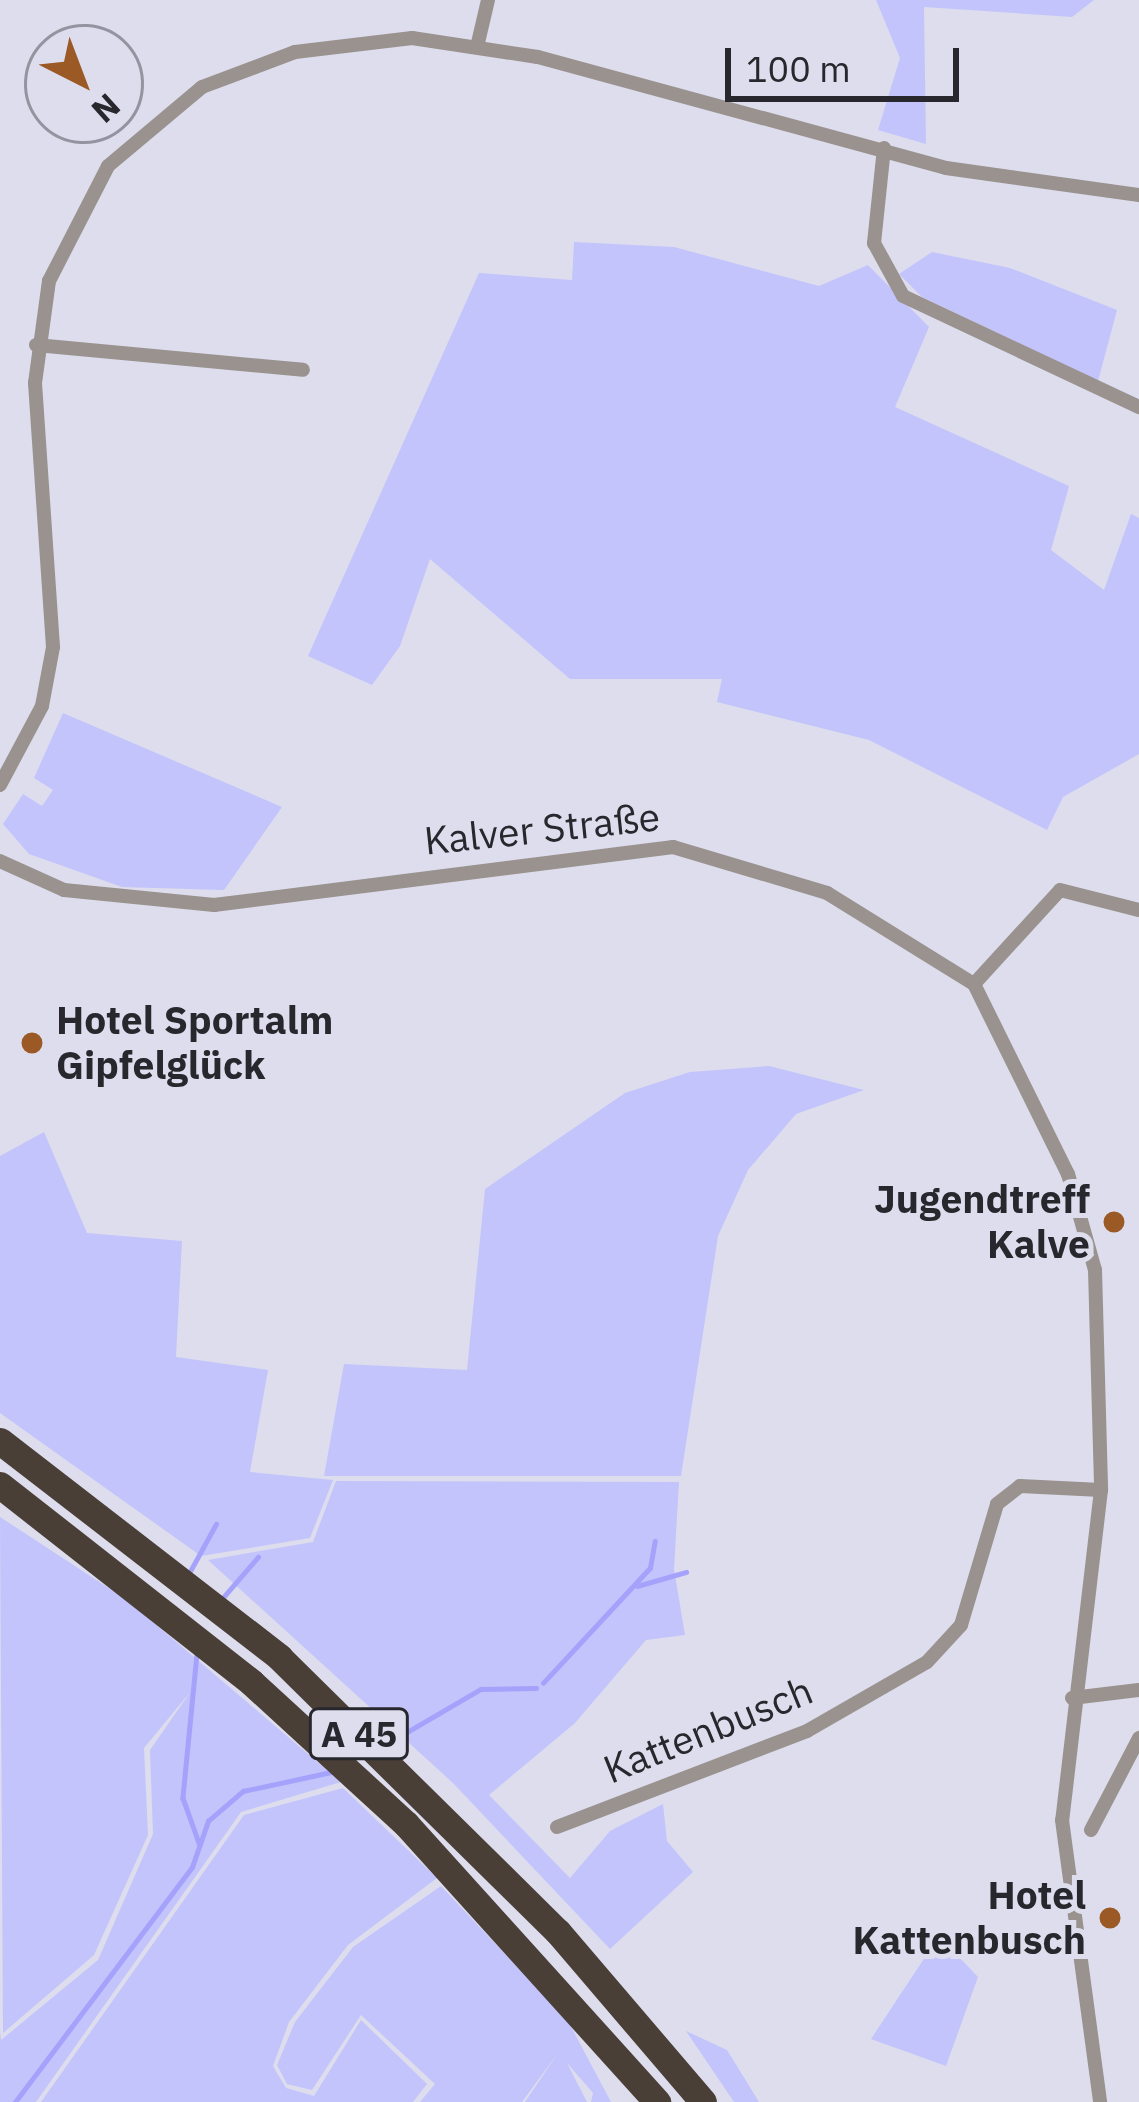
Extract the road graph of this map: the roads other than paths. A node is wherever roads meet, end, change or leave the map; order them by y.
1 (488, 0) edge
2 (477, 47) junction
3 (884, 148) junction
4 (1139, 195) edge
5 (36, 346) junction
6 (303, 370) dead end
7 (1139, 407) edge
8 (0, 785) edge
9 (0, 861) edge
10 (1139, 910) edge
11 (974, 984) junction
12 (0, 1441) edge
13 (0, 1485) edge
14 (1101, 1490) junction
15 (1139, 1690) edge
16 (1072, 1698) junction
17 (1139, 1738) edge
18 (557, 1827) dead end
19 (1091, 1830) dead end
20 (654, 2097) edge
21 (703, 2102) edge
22 (1100, 2102) edge

1 - 2 street
2 - 3 street
2 - 5 street
3 - 4 street
3 - 7 street
5 - 6 street
5 - 8 street
9 - 11 street, Kalver Straße
10 - 11 street
11 - 14 street
12 - 21 highway, A 45
13 - 20 highway, A 45
14 - 16 street
14 - 18 street, Kattenbusch
15 - 16 street
16 - 22 street
17 - 19 street

